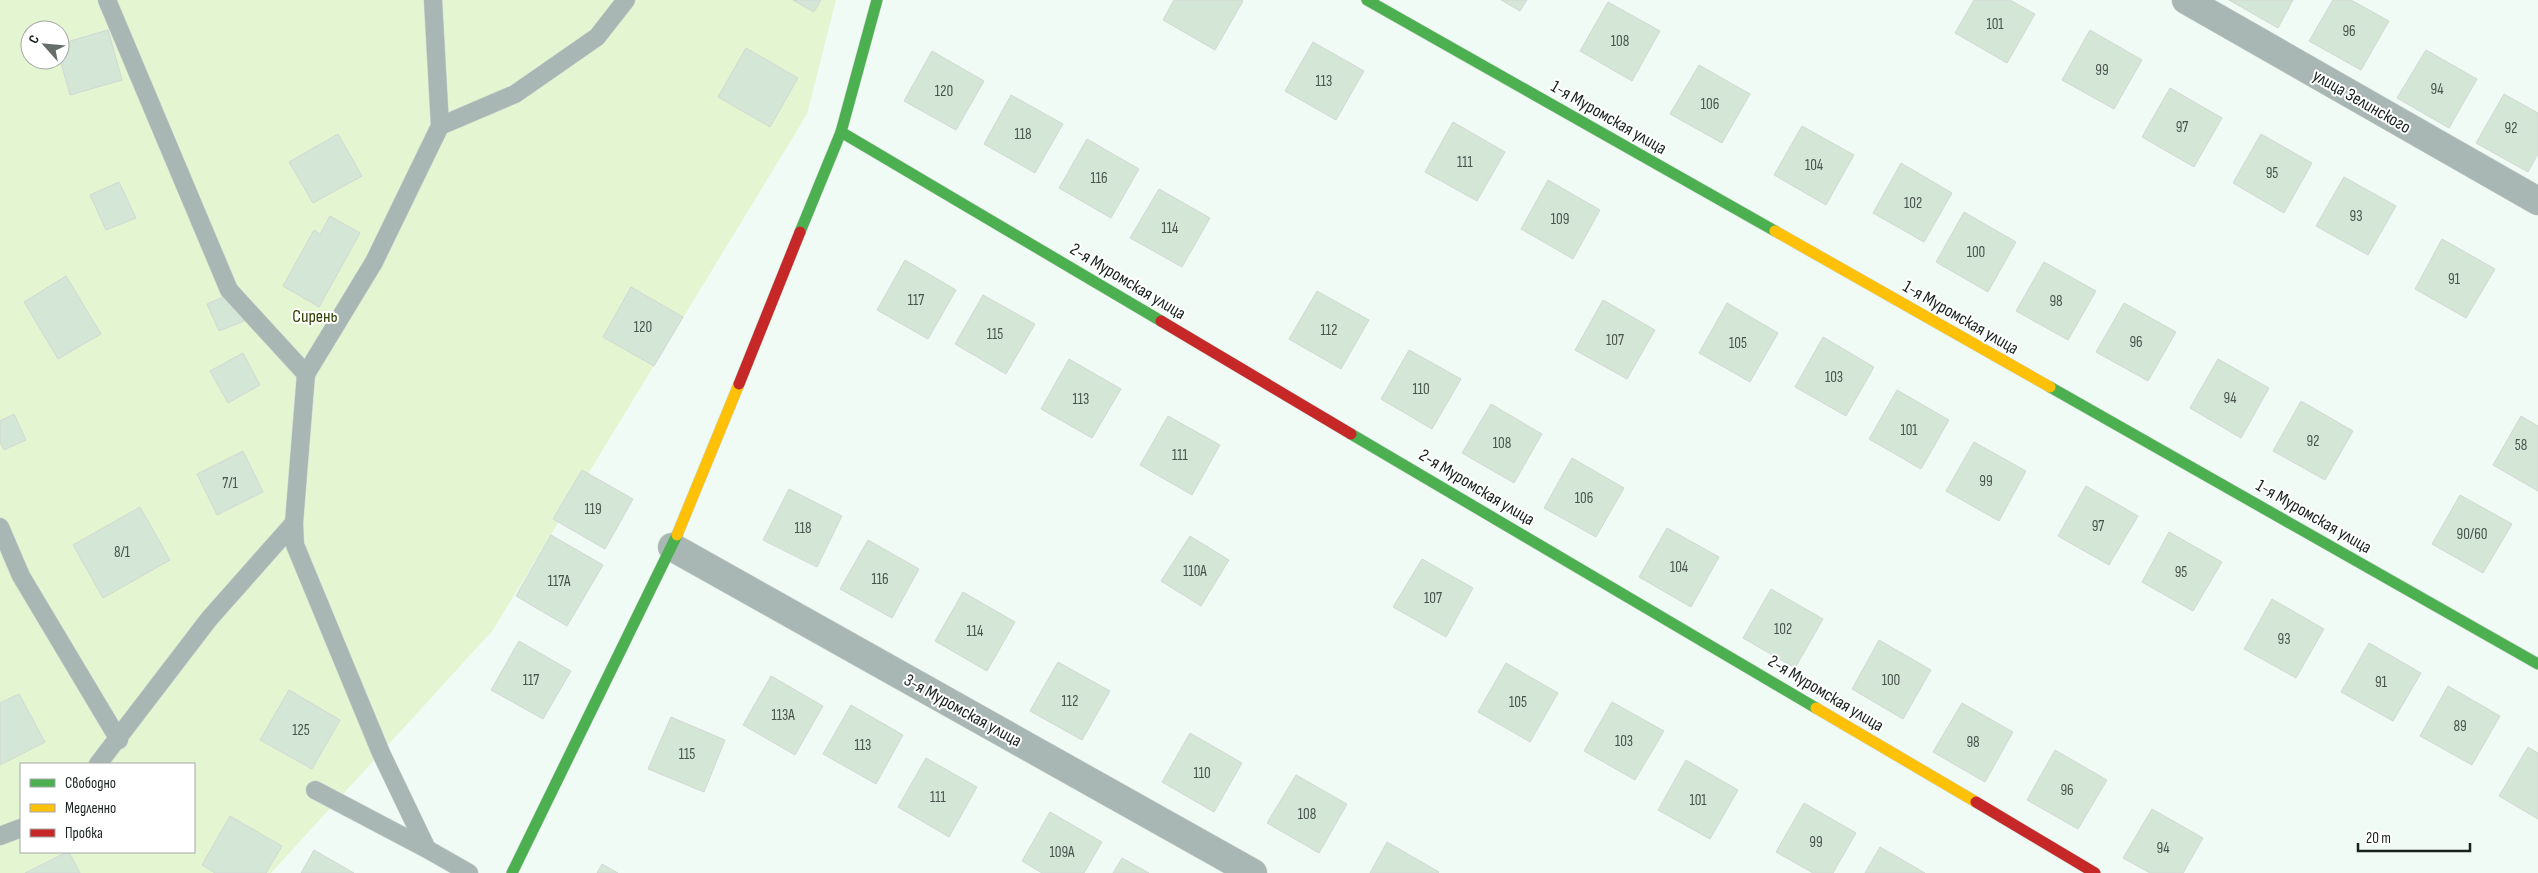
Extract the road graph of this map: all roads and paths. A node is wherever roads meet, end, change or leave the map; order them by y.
1 (107, 0) edge
2 (433, 0) edge
3 (626, 0) edge
4 (877, 0) edge
5 (1367, 0) edge
6 (2186, 0) edge
7 (440, 126) junction
8 (841, 132) junction
9 (2538, 201) edge
10 (306, 374) junction
11 (294, 523) junction
12 (0, 527) edge
13 (672, 547) junction
14 (2538, 663) edge
15 (118, 740) junction
16 (99, 763) edge
17 (315, 790) dead end
18 (20, 828) edge
19 (0, 836) edge
20 (427, 849) junction
21 (469, 873) edge
22 (512, 873) edge
23 (1253, 873) edge
24 (2095, 873) edge

1 - 10 lane
2 - 7 lane
3 - 7 lane
4 - 8 street
5 - 14 street, 1-я Муромская улица
6 - 9 street, улица Зелинского
7 - 10 lane
8 - 13 street
8 - 24 street, 2-я Муромская улица
10 - 11 lane
11 - 15 lane
11 - 20 lane
12 - 15 lane
13 - 22 street
13 - 23 street, 3-я Муромская улица
15 - 16 lane
17 - 20 lane
18 - 19 lane
20 - 21 lane

